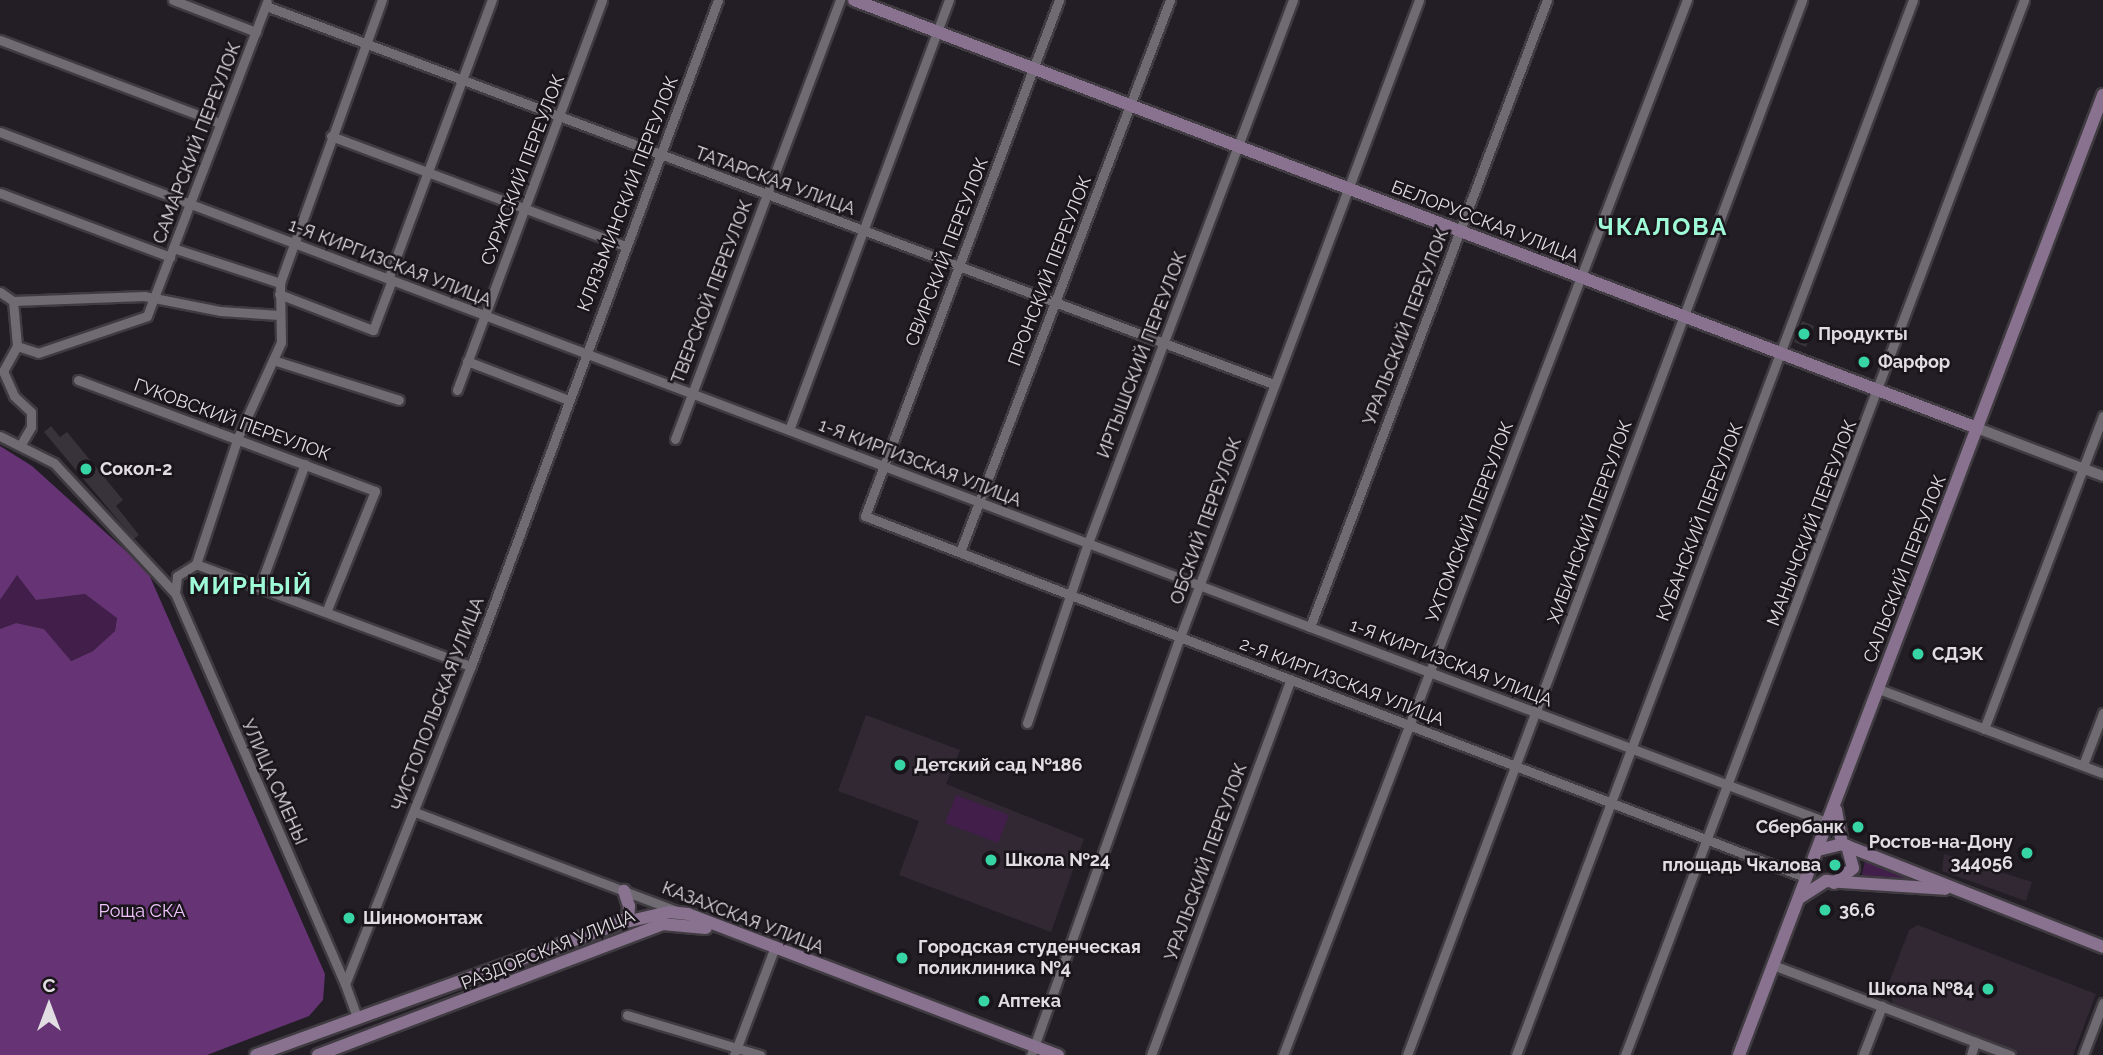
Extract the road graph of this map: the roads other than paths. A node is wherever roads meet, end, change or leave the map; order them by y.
1 (173, 0) edge
2 (382, 0) edge
3 (492, 0) edge
4 (603, 0) edge
5 (718, 0) edge
6 (840, 0) edge
7 (854, 0) edge
8 (949, 0) edge
9 (1059, 0) edge
10 (1170, 0) edge
11 (1293, 0) edge
12 (1419, 0) edge
13 (1547, 0) edge
14 (1687, 0) edge
15 (1802, 0) edge
16 (1913, 0) edge
17 (2024, 0) edge
18 (267, 3) edge
19 (256, 32) junction
20 (937, 32) junction
21 (0, 40) edge
22 (365, 43) junction
23 (1034, 68) junction
24 (462, 80) junction
25 (2103, 95) edge
26 (1130, 105) junction
27 (560, 118) junction
28 (220, 123) junction
29 (0, 132) edge
30 (331, 136) junction
31 (1237, 146) junction
32 (660, 155) junction
33 (428, 172) junction
34 (1347, 188) junction
35 (0, 193) edge
36 (766, 194) junction
37 (190, 204) junction
38 (525, 209) junction
39 (863, 230) junction
40 (1460, 231) junction
41 (292, 242) junction
42 (625, 246) junction
43 (172, 253) junction
44 (958, 266) junction
45 (1581, 277) junction
46 (390, 280) junction
47 (280, 283) junction
48 (0, 292) edge
49 (279, 294) junction
50 (157, 298) junction
51 (13, 301) junction
52 (1055, 302) junction
53 (279, 315) junction
54 (484, 315) junction
55 (1684, 316) junction
56 (1163, 343) junction
57 (17, 346) junction
58 (585, 353) junction
59 (1781, 354) junction
60 (273, 360) junction
61 (467, 362) junction
62 (78, 380) dead end
63 (1273, 384) junction
64 (457, 390) dead end
65 (1880, 390) junction
66 (691, 393) junction
67 (398, 400) dead end
68 (566, 400) junction
69 (2103, 415) edge
70 (1977, 428) junction
71 (789, 430) junction
72 (0, 436) edge
73 (238, 437) junction
74 (675, 439) dead end
75 (21, 444) junction
76 (305, 464) junction
77 (882, 465) junction
78 (2083, 468) junction
79 (2103, 476) edge
80 (980, 502) junction
81 (865, 516) joint
82 (1088, 543) junction
83 (960, 552) junction
84 (196, 564) junction
85 (1199, 585) junction
86 (260, 586) junction
87 (175, 593) junction
88 (1070, 594) junction
89 (327, 610) junction
90 (1310, 627) junction
91 (1180, 636) junction
92 (471, 666) junction
93 (1429, 672) junction
94 (1291, 679) junction
95 (1879, 689) junction
96 (1536, 712) junction
97 (2103, 713) edge
98 (1027, 723) dead end
99 (1409, 725) junction
100 (1984, 729) junction
101 (1630, 748) junction
102 (2083, 765) junction
103 (1516, 766) junction
104 (2103, 773) edge
105 (1728, 785) junction
106 (1610, 802) junction
107 (1836, 807) junction
108 (415, 812) junction
109 (1829, 823) junction
110 (1706, 839) junction
111 (1845, 845) junction
112 (1816, 854) junction
113 (1807, 878) junction
114 (1830, 882) junction
115 (1949, 890) junction
116 (624, 891) junction
117 (1799, 898) junction
118 (688, 914) junction
119 (622, 923) junction
120 (736, 936) junction
121 (2103, 947) edge
122 (774, 949) junction
123 (1773, 965) junction
124 (345, 984) junction
125 (447, 984) junction
126 (2103, 1003) edge
127 (455, 1005) junction
128 (1882, 1006) junction
129 (627, 1015) dead end
130 (356, 1017) junction
131 (1975, 1042) junction
132 (279, 1051) edge
133 (735, 1051) edge
134 (1033, 1051) edge
135 (256, 1055) edge
136 (318, 1055) edge
137 (760, 1055) edge
138 (1058, 1055) edge
139 (1151, 1055) edge
140 (1283, 1055) edge
141 (1407, 1055) edge
142 (1516, 1055) edge
143 (1625, 1055) edge
144 (1739, 1055) edge
145 (1863, 1055) edge
146 (1971, 1055) edge
147 (2010, 1055) edge
148 (2083, 1055) edge

1 - 19 street
2 - 22 street
3 - 24 street
4 - 27 street, СУРЖСКИЙ ПЕРЕУЛОК
5 - 32 street, КЛЯЗЬМИНСКИЙ ПЕРЕУЛОК
6 - 36 street, ТВЕРСКОЙ ПЕРЕУЛОК
7 - 20 main road, БЕЛОРУССКАЯ УЛИЦА
8 - 20 street
9 - 23 street, СВИРСКИЙ ПЕРЕУЛОК
10 - 26 street, ПРОНСКИЙ ПЕРЕУЛОК
11 - 31 street, ИРТЫШСКИЙ ПЕРЕУЛОК
12 - 34 street, ОБСКИЙ ПЕРЕУЛОК
13 - 40 street, УРАЛЬСКИЙ ПЕРЕУЛОК
14 - 45 street, УХТОМСКИЙ ПЕРЕУЛОК
15 - 55 street, ХИБИНСКИЙ ПЕРЕУЛОК
16 - 59 street, КУБАНСКИЙ ПЕРЕУЛОК
17 - 65 street, МАНЫЧСКИЙ ПЕРЕУЛОК
18 - 19 street, САМАРСКИЙ ПЕРЕУЛОК
18 - 22 street, ТАТАРСКАЯ УЛИЦА
19 - 28 street, САМАРСКИЙ ПЕРЕУЛОК
20 - 23 main road, БЕЛОРУССКАЯ УЛИЦА
20 - 39 street
21 - 28 street
22 - 24 street, ТАТАРСКАЯ УЛИЦА
22 - 30 street
23 - 26 main road, БЕЛОРУССКАЯ УЛИЦА
23 - 44 street, СВИРСКИЙ ПЕРЕУЛОК
24 - 27 street, ТАТАРСКАЯ УЛИЦА
24 - 33 street
25 - 70 main road, САЛЬСКИЙ ПЕРЕУЛОК
26 - 31 main road, БЕЛОРУССКАЯ УЛИЦА
26 - 52 street, ПРОНСКИЙ ПЕРЕУЛОК
27 - 32 street, ТАТАРСКАЯ УЛИЦА
27 - 38 street, СУРЖСКИЙ ПЕРЕУЛОК
28 - 37 street, САМАРСКИЙ ПЕРЕУЛОК
29 - 37 street, 1-Я КИРГИЗСКАЯ УЛИЦА
30 - 33 street
30 - 41 street
31 - 34 main road, БЕЛОРУССКАЯ УЛИЦА
31 - 56 street, ИРТЫШСКИЙ ПЕРЕУЛОК
32 - 36 street, ТАТАРСКАЯ УЛИЦА
32 - 42 street, КЛЯЗЬМИНСКИЙ ПЕРЕУЛОК
33 - 38 street
33 - 46 street
34 - 40 main road, БЕЛОРУССКАЯ УЛИЦА
34 - 63 street, ОБСКИЙ ПЕРЕУЛОК
35 - 43 street
36 - 39 street, ТАТАРСКАЯ УЛИЦА
36 - 66 street, ТВЕРСКОЙ ПЕРЕУЛОК
37 - 41 street, 1-Я КИРГИЗСКАЯ УЛИЦА
37 - 43 street, САМАРСКИЙ ПЕРЕУЛОК
38 - 42 street
38 - 54 street, СУРЖСКИЙ ПЕРЕУЛОК
39 - 44 street, ТАТАРСКАЯ УЛИЦА
39 - 71 street
40 - 45 main road, БЕЛОРУССКАЯ УЛИЦА
40 - 90 street, УРАЛЬСКИЙ ПЕРЕУЛОК
41 - 46 street, 1-Я КИРГИЗСКАЯ УЛИЦА
41 - 47 street
42 - 58 street, КЛЯЗЬМИНСКИЙ ПЕРЕУЛОК
43 - 47 street
43 - 50 street, САМАРСКИЙ ПЕРЕУЛОК
44 - 52 street, ТАТАРСКАЯ УЛИЦА
44 - 77 street, СВИРСКИЙ ПЕРЕУЛОК
45 - 55 main road, БЕЛОРУССКАЯ УЛИЦА
45 - 93 street, УХТОМСКИЙ ПЕРЕУЛОК
46 - 49 street
46 - 54 street, 1-Я КИРГИЗСКАЯ УЛИЦА
47 - 49 street
48 - 51 street
49 - 53 street
50 - 51 street
50 - 53 street
50 - 57 street
51 - 57 street
52 - 56 street, ТАТАРСКАЯ УЛИЦА
52 - 80 street, ПРОНСКИЙ ПЕРЕУЛОК
53 - 60 street
54 - 58 street, 1-Я КИРГИЗСКАЯ УЛИЦА
54 - 61 street, СУРЖСКИЙ ПЕРЕУЛОК
55 - 59 main road, БЕЛОРУССКАЯ УЛИЦА
55 - 96 street, ХИБИНСКИЙ ПЕРЕУЛОК
56 - 63 street, ТАТАРСКАЯ УЛИЦА
56 - 82 street, ИРТЫШСКИЙ ПЕРЕУЛОК
57 - 75 street
58 - 66 street, 1-Я КИРГИЗСКАЯ УЛИЦА
58 - 68 street, КЛЯЗЬМИНСКИЙ ПЕРЕУЛОК
59 - 65 main road, БЕЛОРУССКАЯ УЛИЦА
59 - 101 street, КУБАНСКИЙ ПЕРЕУЛОК
60 - 67 street
60 - 73 street
61 - 64 street, СУРЖСКИЙ ПЕРЕУЛОК
61 - 68 street
62 - 73 street, ГУКОВСКИЙ ПЕРЕУЛОК
63 - 85 street, ОБСКИЙ ПЕРЕУЛОК
65 - 70 main road, БЕЛОРУССКАЯ УЛИЦА
65 - 105 street, МАНЫЧСКИЙ ПЕРЕУЛОК
66 - 71 street, 1-Я КИРГИЗСКАЯ УЛИЦА
66 - 74 street, ТВЕРСКОЙ ПЕРЕУЛОК
68 - 92 street, ЧИСТОПОЛЬСКАЯ УЛИЦА
69 - 78 street
70 - 78 street, БЕЛОРУССКАЯ УЛИЦА
70 - 95 main road, САЛЬСКИЙ ПЕРЕУЛОК
71 - 77 street, 1-Я КИРГИЗСКАЯ УЛИЦА
72 - 75 street
73 - 76 street, ГУКОВСКИЙ ПЕРЕУЛОК
73 - 84 street
75 - 87 street, УЛИЦА СМЕНЫ
76 - 86 street
76 - 89 street, ГУКОВСКИЙ ПЕРЕУЛОК
77 - 80 street, 1-Я КИРГИЗСКАЯ УЛИЦА
77 - 81 street, СВИРСКИЙ ПЕРЕУЛОК
78 - 79 street, БЕЛОРУССКАЯ УЛИЦА
78 - 100 street
80 - 82 street, 1-Я КИРГИЗСКАЯ УЛИЦА
80 - 83 street, ПРОНСКИЙ ПЕРЕУЛОК
81 - 83 street, 2-Я КИРГИЗСКАЯ УЛИЦА
82 - 85 street, 1-Я КИРГИЗСКАЯ УЛИЦА
82 - 88 street, ИРТЫШСКИЙ ПЕРЕУЛОК
83 - 88 street, 2-Я КИРГИЗСКАЯ УЛИЦА
84 - 86 street
84 - 87 street
85 - 90 street, 1-Я КИРГИЗСКАЯ УЛИЦА
85 - 91 street, ОБСКИЙ ПЕРЕУЛОК
86 - 89 street
87 - 124 street, УЛИЦА СМЕНЫ
88 - 91 street, 2-Я КИРГИЗСКАЯ УЛИЦА
88 - 98 street, ИРТЫШСКИЙ ПЕРЕУЛОК
89 - 92 street
90 - 93 street, 1-Я КИРГИЗСКАЯ УЛИЦА
91 - 94 street, 2-Я КИРГИЗСКАЯ УЛИЦА
91 - 134 street, ОБСКИЙ ПЕРЕУЛОК
92 - 108 street, ЧИСТОПОЛЬСКАЯ УЛИЦА
93 - 96 street, 1-Я КИРГИЗСКАЯ УЛИЦА
93 - 99 street, УХТОМСКИЙ ПЕРЕУЛОК
94 - 99 street, 2-Я КИРГИЗСКАЯ УЛИЦА
94 - 139 street, УРАЛЬСКИЙ ПЕРЕУЛОК
95 - 100 street
95 - 107 main road, САЛЬСКИЙ ПЕРЕУЛОК
96 - 101 street, 1-Я КИРГИЗСКАЯ УЛИЦА
96 - 103 street, ХИБИНСКИЙ ПЕРЕУЛОК
97 - 102 street
99 - 103 street, 2-Я КИРГИЗСКАЯ УЛИЦА
99 - 140 street, УХТОМСКИЙ ПЕРЕУЛОК
100 - 102 street
101 - 105 street, 1-Я КИРГИЗСКАЯ УЛИЦА
101 - 106 street, КУБАНСКИЙ ПЕРЕУЛОК
102 - 104 street
103 - 106 street, 2-Я КИРГИЗСКАЯ УЛИЦА
103 - 141 street, ХИБИНСКИЙ ПЕРЕУЛОК
105 - 109 street, 1-Я КИРГИЗСКАЯ УЛИЦА
105 - 110 street, МАНЫЧСКИЙ ПЕРЕУЛОК
106 - 110 street, 2-Я КИРГИЗСКАЯ УЛИЦА
106 - 142 street, КУБАНСКИЙ ПЕРЕУЛОК
107 - 109 main road, САЛЬСКИЙ ПЕРЕУЛОК
107 - 111 main road
108 - 116 street, КАЗАХСКАЯ УЛИЦА
108 - 124 street, ЧИСТОПОЛЬСКАЯ УЛИЦА
109 - 112 main road, САЛЬСКИЙ ПЕРЕУЛОК
110 - 113 street, 2-Я КИРГИЗСКАЯ УЛИЦА
110 - 143 street, МАНЫЧСКИЙ ПЕРЕУЛОК
111 - 112 main road
111 - 114 main road
111 - 115 main road
112 - 113 main road, САЛЬСКИЙ ПЕРЕУЛОК
112 - 114 main road
113 - 117 main road, САЛЬСКИЙ ПЕРЕУЛОК
114 - 115 main road
114 - 117 main road
115 - 121 main road
116 - 118 street, КАЗАХСКАЯ УЛИЦА
116 - 119 main road
117 - 123 main road, САЛЬСКИЙ ПЕРЕУЛОК
118 - 119 main road, РАЗДОРСКАЯ УЛИЦА
118 - 120 main road, КАЗАХСКАЯ УЛИЦА
119 - 125 main road, РАЗДОРСКАЯ УЛИЦА
120 - 122 main road, КАЗАХСКАЯ УЛИЦА
120 - 127 main road, РАЗДОРСКАЯ УЛИЦА
122 - 133 street
122 - 134 main road, КАЗАХСКАЯ УЛИЦА
123 - 128 street
123 - 144 main road, САЛЬСКИЙ ПЕРЕУЛОК
124 - 130 street
125 - 127 main road, РАЗДОРСКАЯ УЛИЦА
125 - 130 main road, РАЗДОРСКАЯ УЛИЦА
126 - 148 street
127 - 136 main road, РАЗДОРСКАЯ УЛИЦА
128 - 131 street
128 - 145 street
129 - 133 street
130 - 132 main road, РАЗДОРСКАЯ УЛИЦА
131 - 146 street
131 - 147 street
132 - 135 main road, РАЗДОРСКАЯ УЛИЦА
133 - 137 street
134 - 138 main road, КАЗАХСКАЯ УЛИЦА

